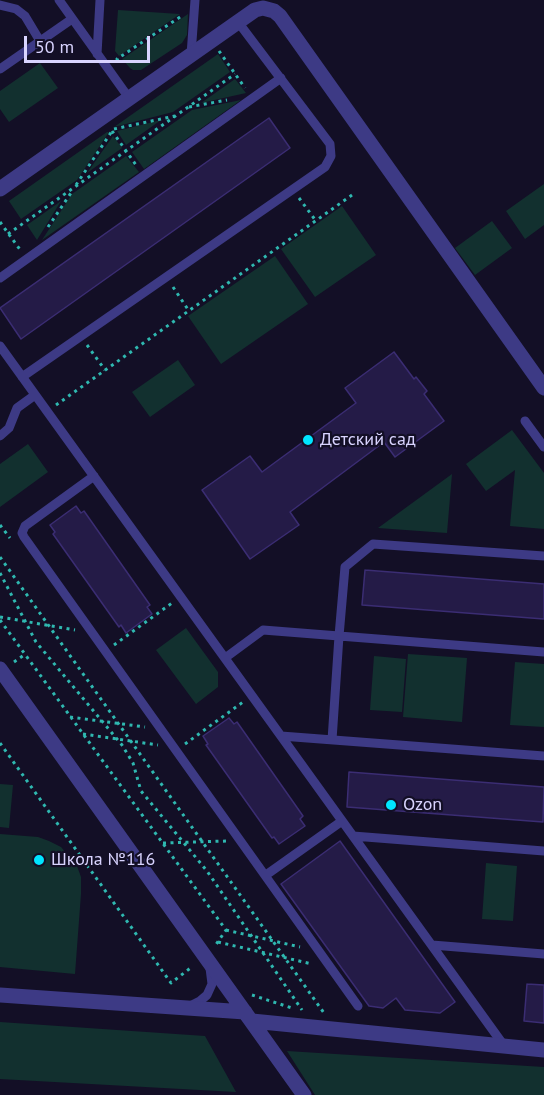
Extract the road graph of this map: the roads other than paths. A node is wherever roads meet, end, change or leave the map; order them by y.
1 (59, 0) edge
2 (100, 0) edge
3 (194, 4) edge
4 (0, 5) edge
5 (72, 19) junction
6 (238, 21) junction
7 (40, 41) junction
8 (97, 54) junction
9 (191, 55) junction
10 (0, 69) edge
11 (280, 78) junction
12 (129, 99) junction
13 (0, 189) edge
14 (0, 278) edge
15 (0, 346) edge
16 (22, 377) junction
17 (544, 388) edge
18 (35, 394) junction
19 (525, 422) dead end
20 (0, 436) edge
21 (544, 447) edge
22 (94, 476) junction
23 (544, 556) edge
24 (339, 636) junction
25 (544, 652) edge
26 (225, 658) junction
27 (4, 668) edge
28 (281, 736) junction
29 (332, 740) junction
30 (544, 756) edge
31 (342, 821) junction
32 (353, 836) junction
33 (544, 851) edge
34 (266, 875) junction
35 (432, 945) junction
36 (544, 954) edge
37 (206, 957) junction
38 (0, 994) edge
39 (358, 1006) dead end
40 (186, 1008) junction
41 (248, 1016) junction
42 (505, 1047) junction
43 (544, 1050) edge
44 (304, 1095) edge

1 - 5 lane
2 - 8 lane
3 - 9 lane
4 - 7 lane
5 - 7 lane
5 - 8 lane
6 - 9 street
6 - 11 lane
6 - 17 street
7 - 10 lane
8 - 12 lane
9 - 12 street
11 - 14 lane
11 - 16 lane
12 - 13 street
15 - 16 lane
16 - 18 lane
18 - 20 lane
18 - 22 lane
19 - 21 lane
22 - 26 lane
22 - 34 lane
23 - 24 lane
24 - 25 lane
24 - 26 lane
24 - 29 lane
26 - 28 lane
27 - 37 street
28 - 29 lane
28 - 31 lane
29 - 30 lane
31 - 32 lane
31 - 34 lane
32 - 33 lane
32 - 35 lane
34 - 39 lane
35 - 36 lane
35 - 42 lane
37 - 40 lane
37 - 41 street
38 - 40 street
40 - 41 street
41 - 42 street
41 - 44 street
42 - 43 street

